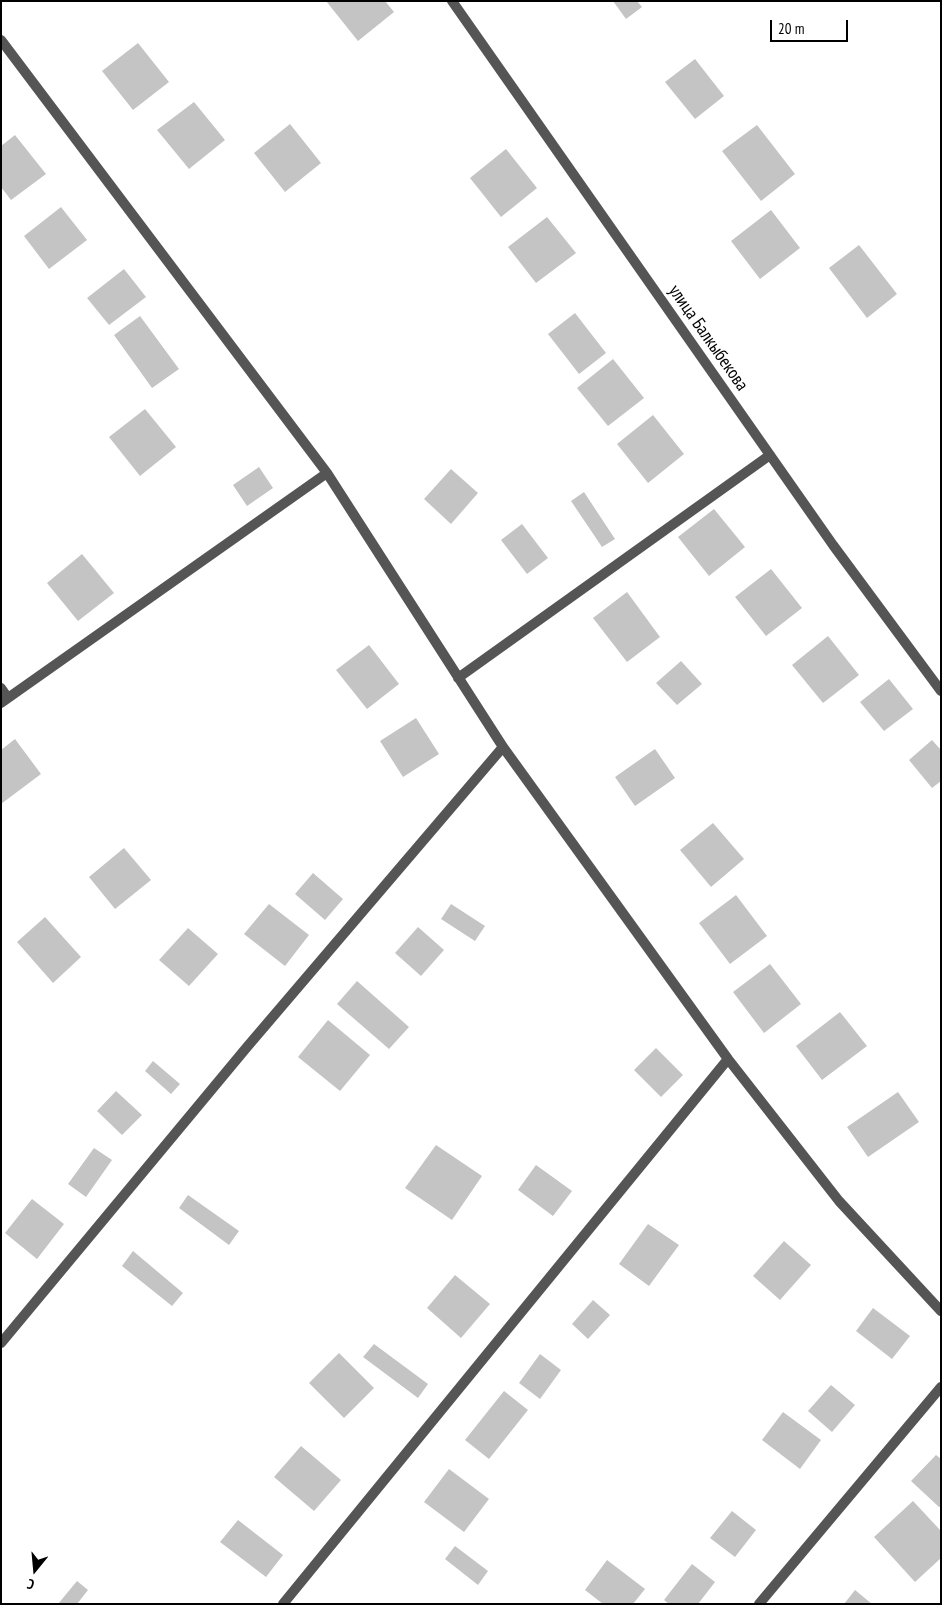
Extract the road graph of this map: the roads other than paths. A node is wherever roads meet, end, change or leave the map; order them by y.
1 (452, 1) edge
2 (1, 40) edge
3 (770, 456) junction
4 (327, 472) junction
5 (458, 678) junction
6 (1, 688) edge
7 (941, 691) edge
8 (5, 700) edge
9 (503, 747) junction
10 (728, 1059) junction
11 (941, 1311) edge
12 (1, 1343) edge
13 (941, 1387) edge
14 (283, 1604) edge
15 (759, 1604) edge

1 - 3 street, улица Балкыбекова
2 - 4 street
3 - 5 street
3 - 7 street, улица Балкыбекова
4 - 5 street
4 - 8 street
5 - 9 street
6 - 8 street
9 - 10 street
9 - 12 street
10 - 11 street
10 - 14 street
13 - 15 street

